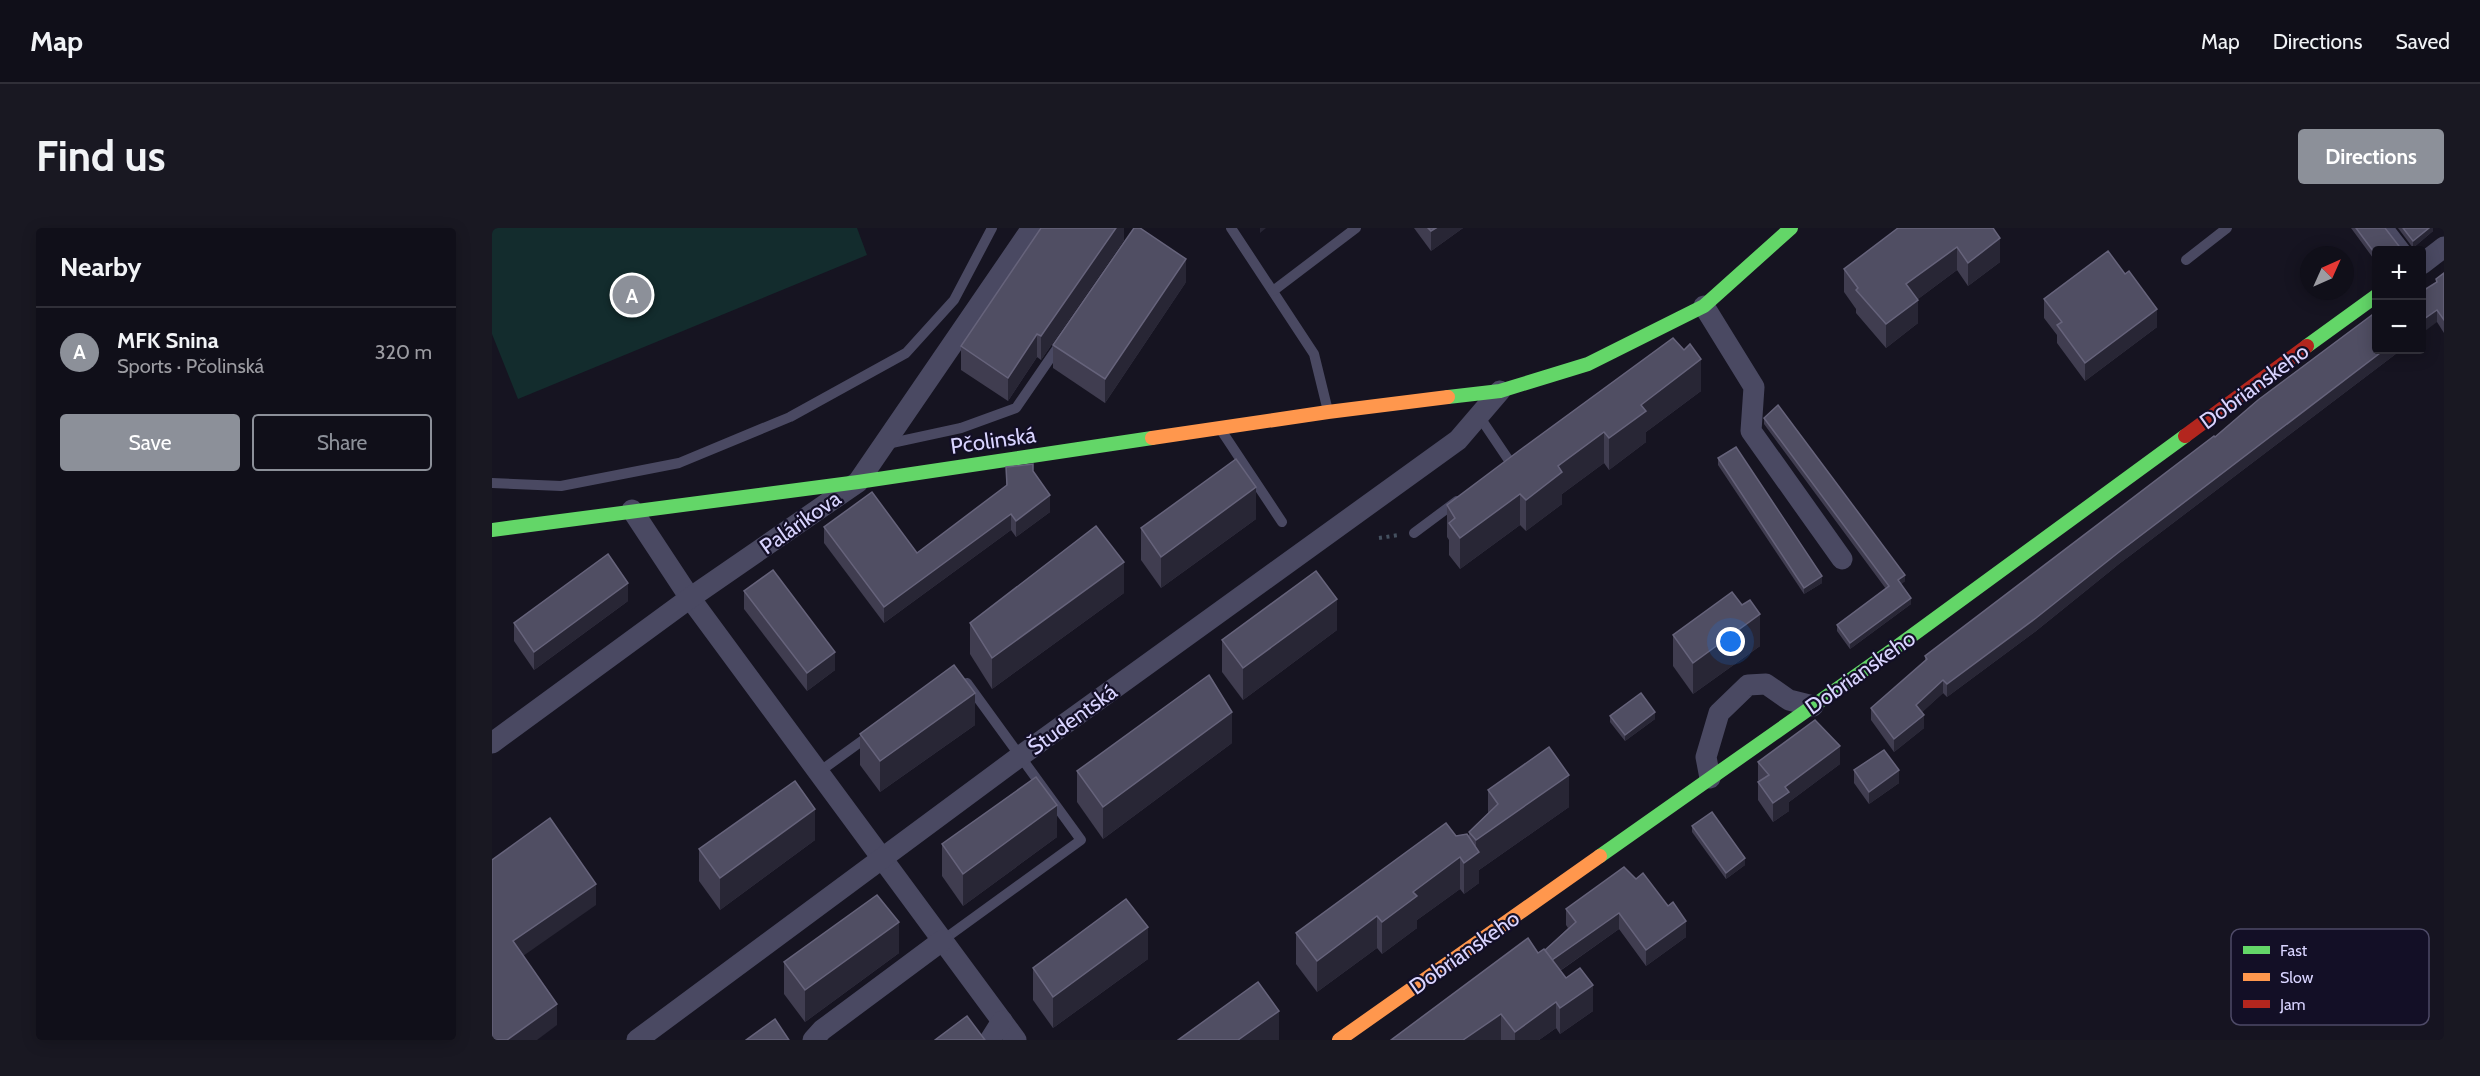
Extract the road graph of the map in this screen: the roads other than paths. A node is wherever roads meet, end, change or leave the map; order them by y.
1 (992, 228) edge
2 (1032, 228) edge
3 (1231, 228) edge
4 (1356, 228) edge
5 (1791, 228) edge
6 (2228, 228) edge
7 (2389, 228) edge
8 (2403, 246) edge
9 (2444, 247) edge
10 (2186, 260) dead end
11 (2426, 260) edge
12 (1273, 291) junction
13 (2372, 299) edge
14 (1704, 306) junction
15 (1069, 332) edge
16 (1500, 391) junction
17 (1328, 412) junction
18 (1479, 416) junction
19 (1220, 428) junction
20 (884, 445) junction
21 (1519, 455) edge
22 (1510, 462) junction
23 (1500, 470) edge
24 (858, 482) junction
25 (492, 483) edge
26 (1462, 498) edge
27 (632, 510) junction
28 (1282, 522) dead end
29 (492, 530) edge
30 (1414, 533) dead end
31 (1842, 559) dead end
32 (690, 598) junction
33 (958, 671) edge
34 (1813, 706) junction
35 (884, 725) edge
36 (492, 743) edge
37 (1020, 756) junction
38 (819, 772) junction
39 (1710, 778) junction
40 (883, 859) junction
41 (943, 940) junction
42 (1002, 1021) junction
43 (637, 1040) edge
44 (813, 1040) edge
45 (990, 1040) edge
46 (1016, 1040) edge
47 (1339, 1040) edge

1 - 25 lane
2 - 20 street, Palárikova
3 - 12 lane
4 - 12 lane
5 - 14 main road, Pčolinská
6 - 10 lane
7 - 8 lane
9 - 11 street
12 - 17 lane
13 - 34 main road, Dobrianskeho
14 - 16 main road, Pčolinská
14 - 31 street
15 - 20 lane
16 - 17 main road, Pčolinská
16 - 18 street, Študentská
17 - 19 main road, Pčolinská
18 - 22 lane
18 - 37 street, Študentská
19 - 24 main road, Pčolinská
19 - 28 lane
20 - 24 street, Palárikova
21 - 22 lane
22 - 23 lane
24 - 27 main road, Pčolinská
24 - 32 street, Palárikova
26 - 30 lane
27 - 29 main road, Pčolinská
27 - 32 street
32 - 36 street, Palárikova
32 - 38 street
33 - 37 lane
34 - 39 main road, Dobrianskeho
34 - 39 street
35 - 38 lane
37 - 40 street, Študentská
37 - 41 lane
38 - 40 street
39 - 47 main road, Dobrianskeho
40 - 41 street
40 - 43 street, Študentská
41 - 42 street
41 - 44 street
42 - 45 street
42 - 46 street

